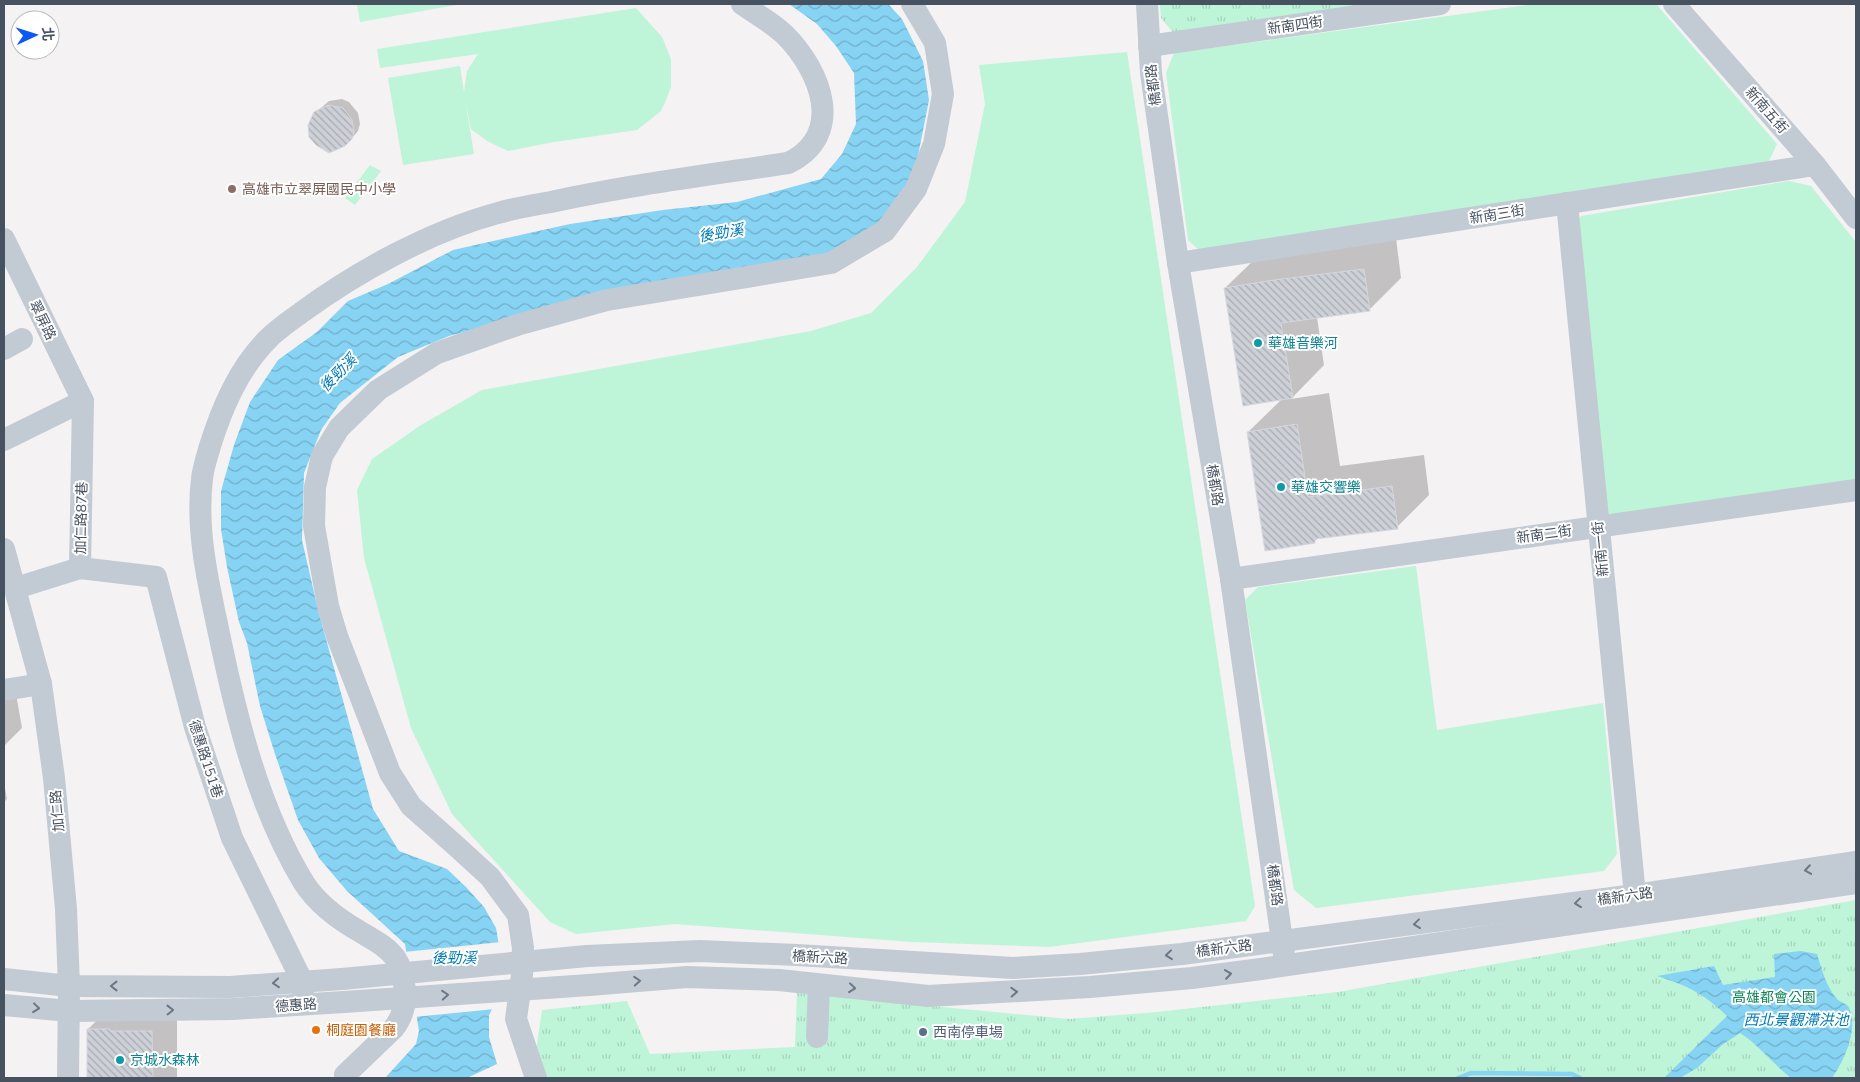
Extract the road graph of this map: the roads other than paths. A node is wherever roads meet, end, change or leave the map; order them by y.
1 (742, 4) edge
2 (912, 4) edge
3 (1147, 4) edge
4 (1440, 4) edge
5 (1674, 4) edge
6 (1149, 46) junction
7 (1815, 165) junction
8 (1567, 203) junction
9 (1856, 218) edge
10 (4, 238) edge
11 (1178, 263) junction
12 (83, 400) junction
13 (4, 440) edge
14 (1856, 490) edge
15 (1598, 527) junction
16 (4, 549) edge
17 (80, 568) junction
18 (1231, 579) junction
19 (16, 588) junction
20 (40, 684) junction
21 (4, 690) edge
22 (1856, 862) edge
23 (1856, 882) edge
24 (1635, 895) junction
25 (1283, 941) junction
26 (587, 956) joint
27 (1285, 966) junction
28 (4, 979) edge
29 (302, 981) junction
30 (589, 984) joint
31 (819, 985) junction
32 (69, 986) junction
33 (304, 1004) junction
34 (4, 1005) edge
35 (68, 1011) junction
36 (817, 1037) dead end
37 (344, 1075) dead end
38 (68, 1078) edge
39 (536, 1078) edge

1 - 37 street
2 - 39 street
3 - 6 street, 橋都路
4 - 6 street, 新南四街
5 - 7 street, 新南五街
6 - 11 street, 橋都路
7 - 8 street, 新南三街
7 - 9 street, 新南五街
8 - 11 street, 新南三街
8 - 15 street, 新南一街
10 - 12 street, 翠屏路
11 - 18 street, 橋都路
12 - 13 street
12 - 17 street, 加仁路87巷
14 - 15 street, 新南二街
15 - 18 street, 新南二街
15 - 24 street, 新南一街
16 - 19 street, 加仁路
17 - 19 street, 加仁路87巷
17 - 29 street, 德惠路151巷
18 - 25 street, 橋都路
19 - 20 street, 加仁路
20 - 21 street
20 - 32 street, 加仁路
22 -> 24 street, 橋新六路
23 - 27 street, 橋新六路
24 -> 25 street, 橋新六路
25 -> 26 street, 橋新六路
25 - 27 street, 橋都路
26 - 29 street, 德惠路, bridge
31 -> 27 street, 橋新六路
28 - 32 street, 德惠路
29 -> 32 street, 德惠路
29 - 33 street, 德惠路151巷
30 -> 31 street, 橋新六路
33 -> 30 street, 德惠路, bridge
31 - 36 street
32 - 35 street, 加仁路
35 -> 33 street, 德惠路
34 -> 35 street, 德惠路
35 - 38 street, 加仁路

